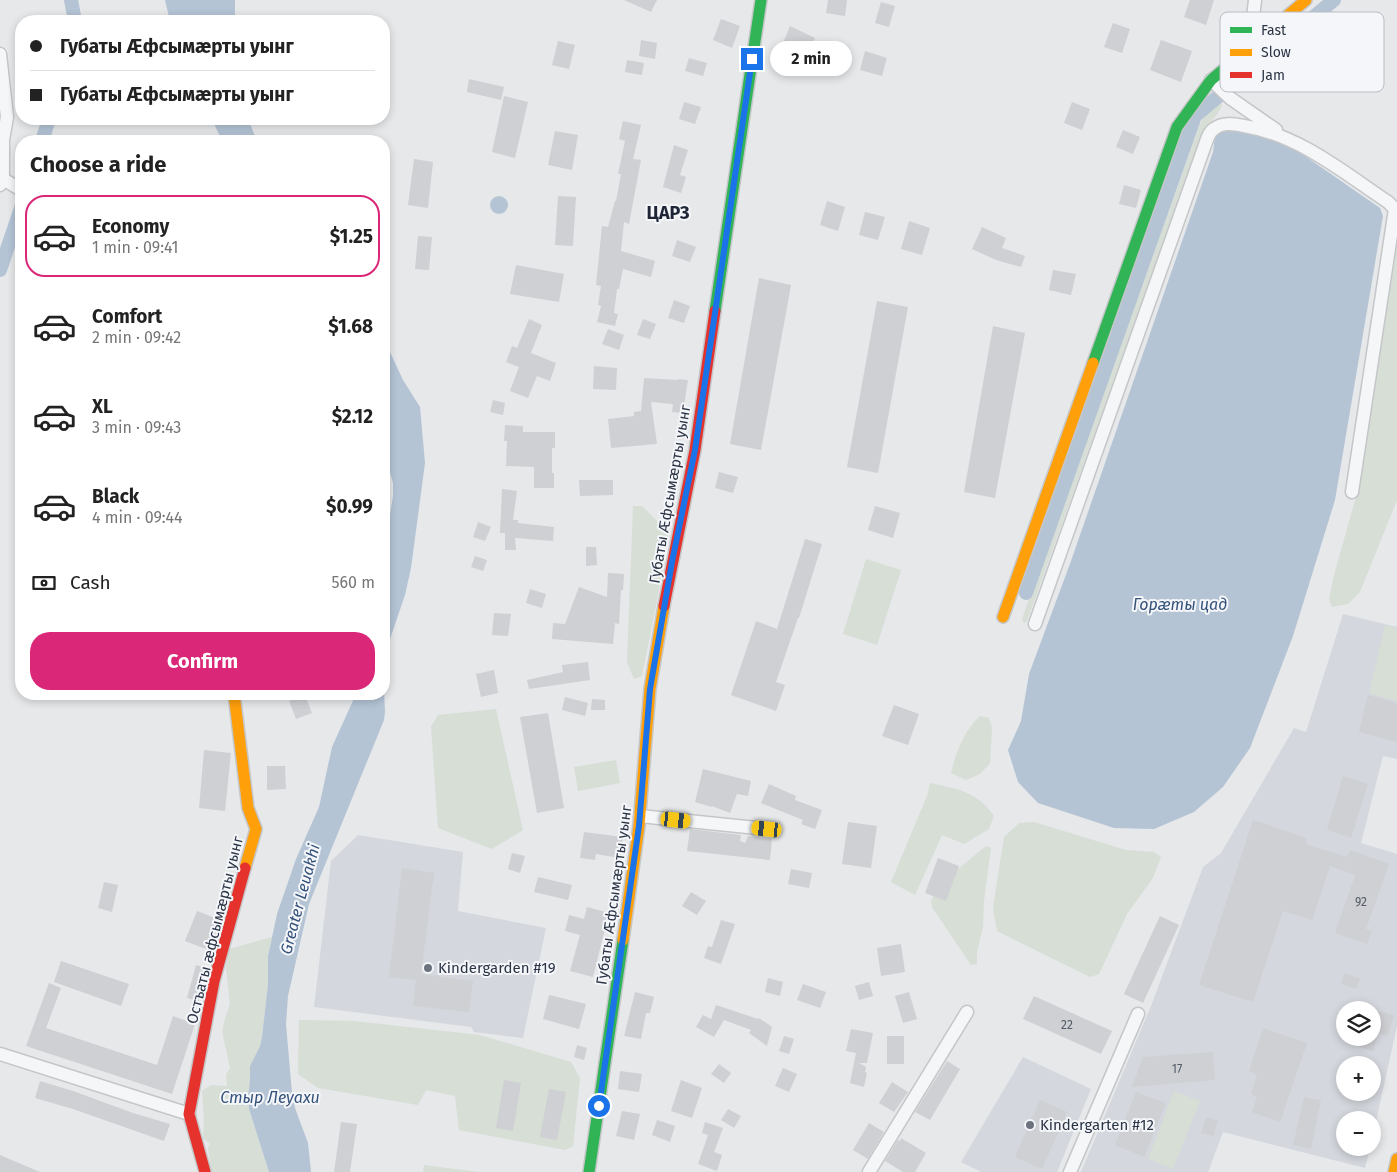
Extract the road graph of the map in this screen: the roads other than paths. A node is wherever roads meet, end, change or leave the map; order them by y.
1 (761, 0) edge
2 (1306, 0) edge
3 (1291, 12) edge
4 (0, 54) edge
5 (1220, 72) edge
6 (1211, 80) junction
7 (1220, 89) edge
8 (1224, 92) edge
9 (1293, 141) junction
10 (1, 181) edge
11 (15, 187) edge
12 (1352, 492) dead end
13 (1003, 617) dead end
14 (1036, 624) dead end
15 (235, 700) edge
16 (640, 816) junction
17 (767, 829) dead end
18 (968, 1012) dead end
19 (1138, 1014) dead end
20 (0, 1054) edge
21 (189, 1114) junction
22 (1397, 1159) edge
23 (205, 1172) edge
24 (589, 1172) edge
25 (869, 1172) edge
26 (1070, 1172) edge
27 (1394, 1172) edge

1 - 16 street, Губаты Æфсымæрты уынг
2 - 3 street
4 - 10 street
5 - 6 street
6 - 7 street
6 - 13 street
8 - 9 street
9 - 12 street
9 - 14 street
10 - 11 street
15 - 21 street, Остъаты æфсымæрты уынг
16 - 17 street
16 - 24 street, Губаты Æфсымæрты уынг
18 - 25 street
19 - 26 street
20 - 21 street
21 - 23 street, Остъаты æфсымæрты уынг
22 - 27 street

